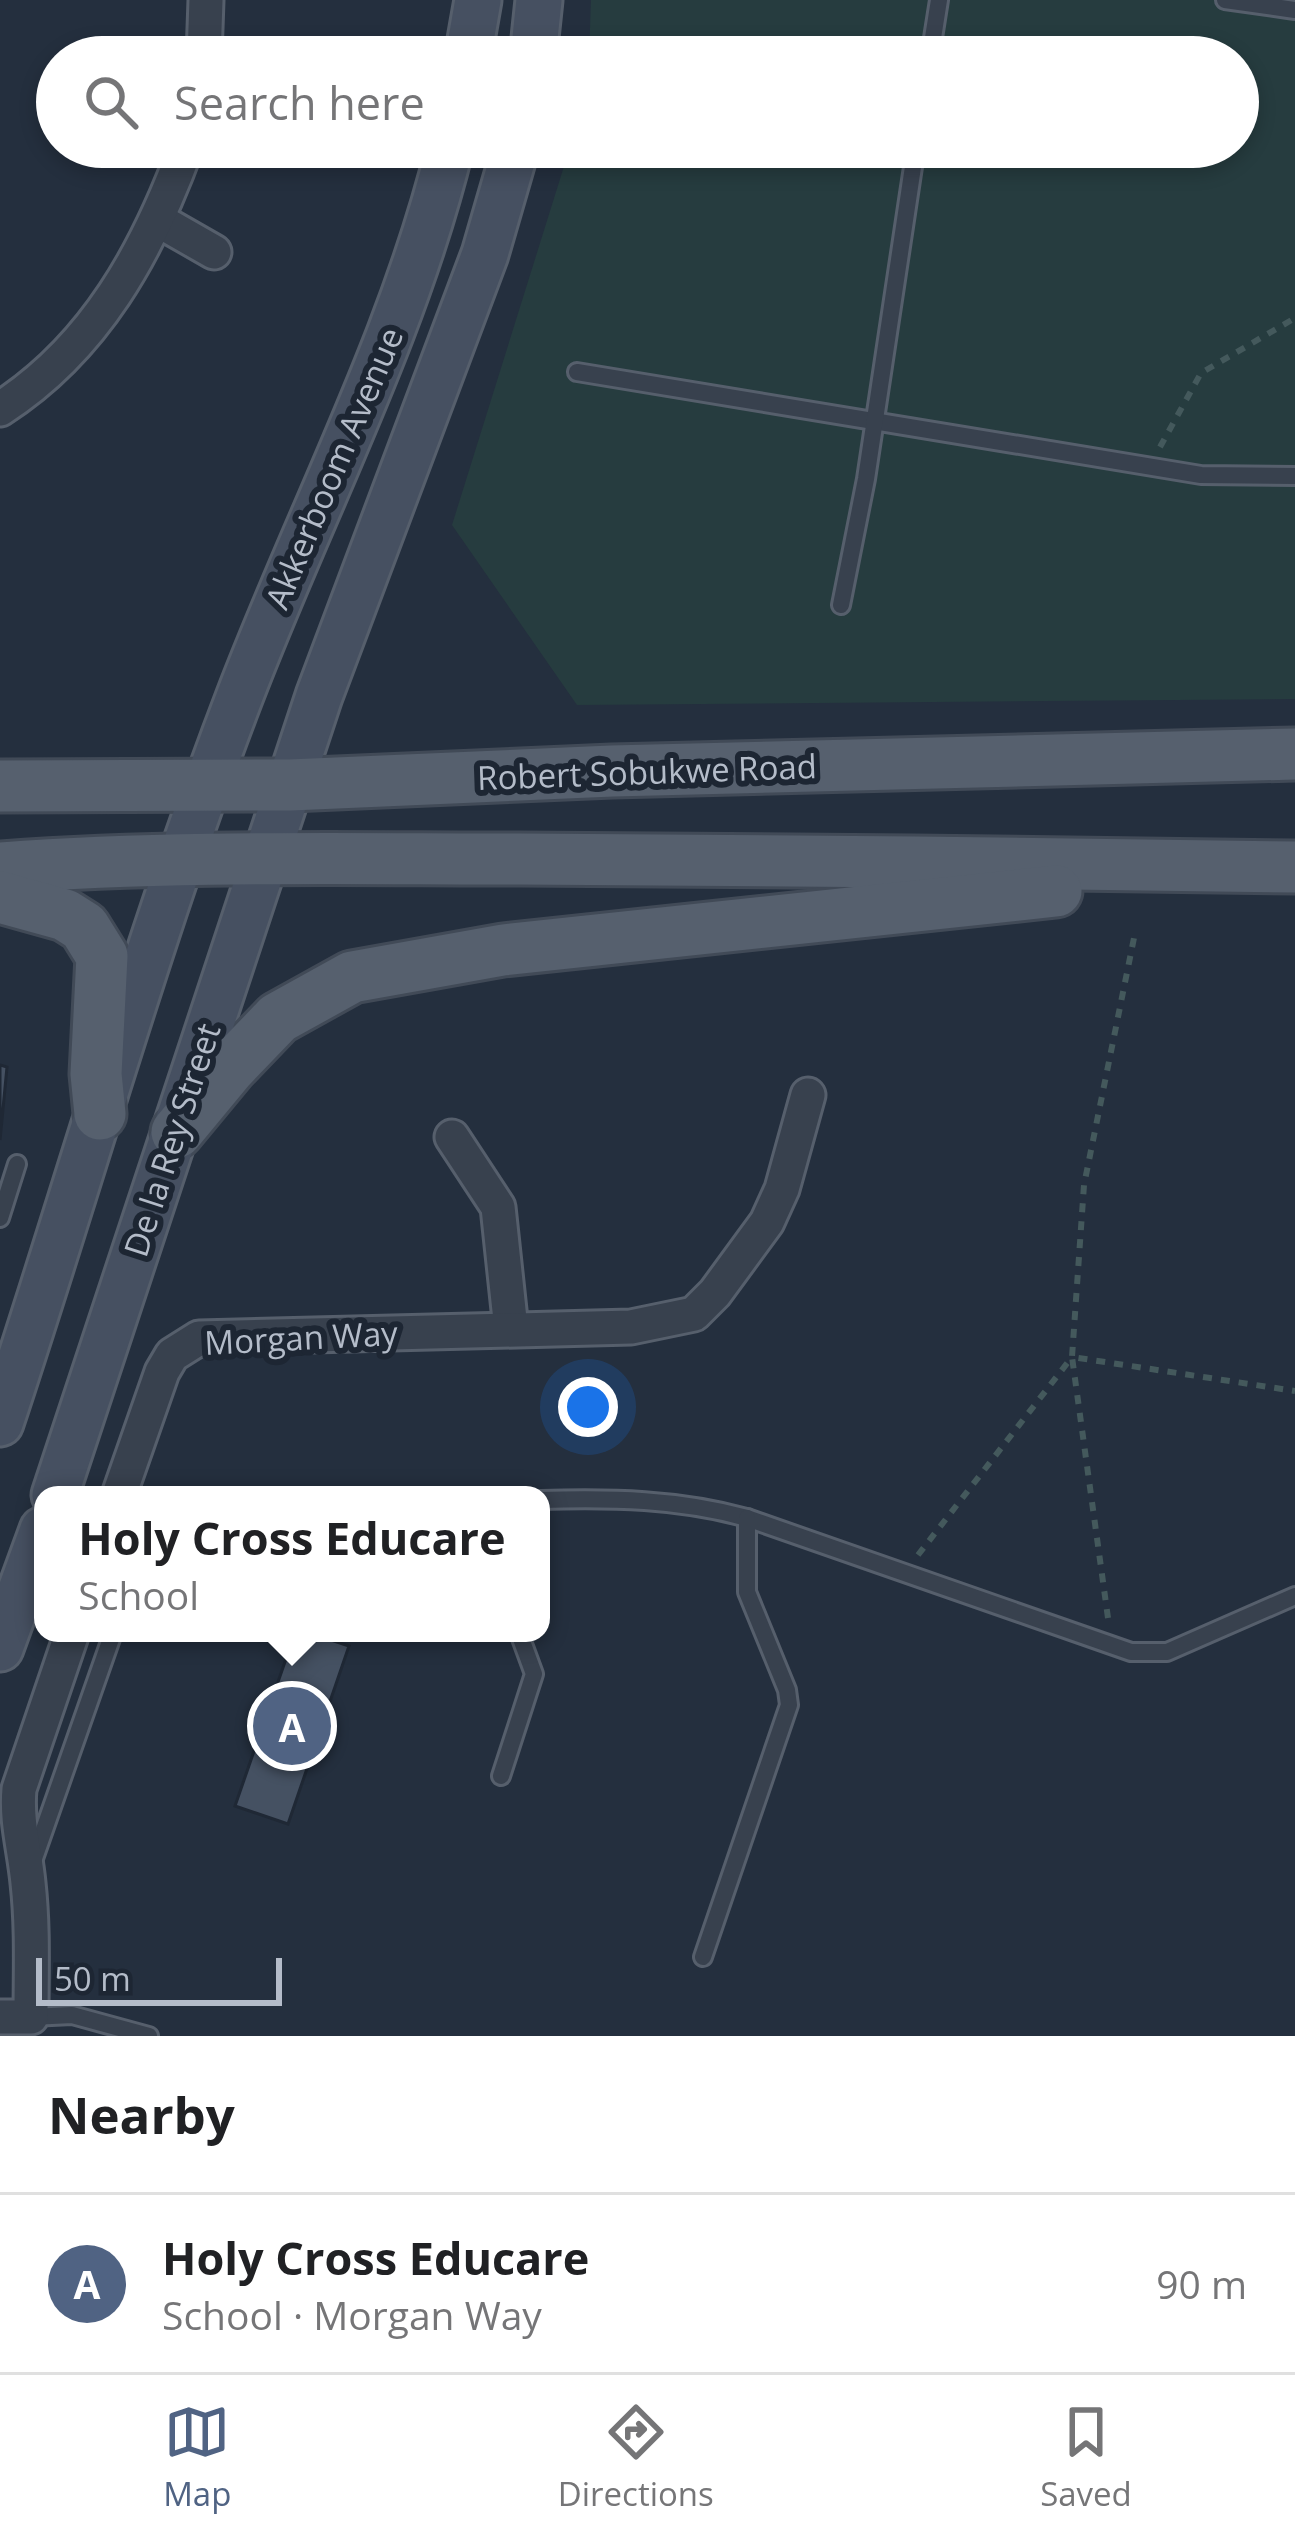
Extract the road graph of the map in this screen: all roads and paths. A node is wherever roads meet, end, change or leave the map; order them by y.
1 (206, 0) edge
2 (478, 0) edge
3 (539, 0) edge
4 (939, 0) edge
5 (1225, 0) edge
6 (1295, 10) edge
7 (205, 36) edge
8 (472, 36) edge
9 (535, 36) edge
10 (933, 36) edge
11 (178, 168) edge
12 (444, 168) edge
13 (510, 168) edge
14 (913, 168) edge
15 (158, 220) junction
16 (214, 253) dead end
17 (1295, 318) edge
18 (577, 372) dead end
19 (0, 409) edge
20 (872, 418) junction
21 (1149, 466) junction
22 (1295, 476) edge
23 (842, 605) dead end
24 (1295, 754) edge
25 (206, 785) junction
26 (290, 785) junction
27 (0, 787) edge
28 (263, 861) junction
29 (179, 862) junction
30 (1295, 867) edge
31 (0, 868) edge
32 (0, 897) edge
33 (1135, 933) dead end
34 (808, 1095) dead end
35 (100, 1114) junction
36 (177, 1132) junction
37 (452, 1137) dead end
38 (17, 1164) dead end
39 (0, 1218) edge
40 (511, 1329) junction
41 (1072, 1357) junction
42 (1295, 1391) edge
43 (0, 1423) edge
44 (58, 1486) edge
45 (122, 1486) edge
46 (550, 1500) edge
47 (747, 1517) junction
48 (34, 1555) edge
49 (905, 1572) junction
50 (1295, 1596) edge
51 (69, 1642) edge
52 (110, 1642) edge
53 (522, 1642) edge
54 (1112, 1647) junction
55 (0, 1648) edge
56 (501, 1776) dead end
57 (28, 1878) junction
58 (704, 1958) dead end
59 (16, 2017) edge
60 (149, 2036) edge

1 - 7 street
2 - 8 main road
3 - 9 main road
4 - 10 lane
5 - 6 lane
11 - 15 street
12 - 25 main road, Akkerboom Avenue
13 - 26 main road, Akkerboom Avenue
14 - 20 lane
15 - 16 street
15 - 19 street
17 - 21 path
18 - 20 lane
20 - 21 lane
20 - 23 lane
21 - 22 lane
24 - 26 main road, Robert Sobukwe Road
25 - 26 main road, Robert Sobukwe Road
25 - 27 main road, Robert Sobukwe Road
25 - 29 main road
26 - 28 main road, De la Rey Street
28 - 29 main road
28 - 30 main road
28 - 36 main road, De la Rey Street
29 - 31 main road
29 - 35 main road
30 - 36 main road
32 - 35 main road
33 - 41 path
34 - 40 street, Morgan Way
35 - 43 main road
36 - 44 main road, De la Rey Street
37 - 40 street
38 - 39 lane
40 - 45 street, Morgan Way
41 - 42 path
41 - 49 path
41 - 54 path
46 - 47 lane
47 - 49 lane
47 - 58 lane
48 - 55 main road
49 - 54 lane
50 - 54 lane
51 - 57 street
52 - 57 lane
53 - 56 lane
57 - 59 street
59 - 60 lane

